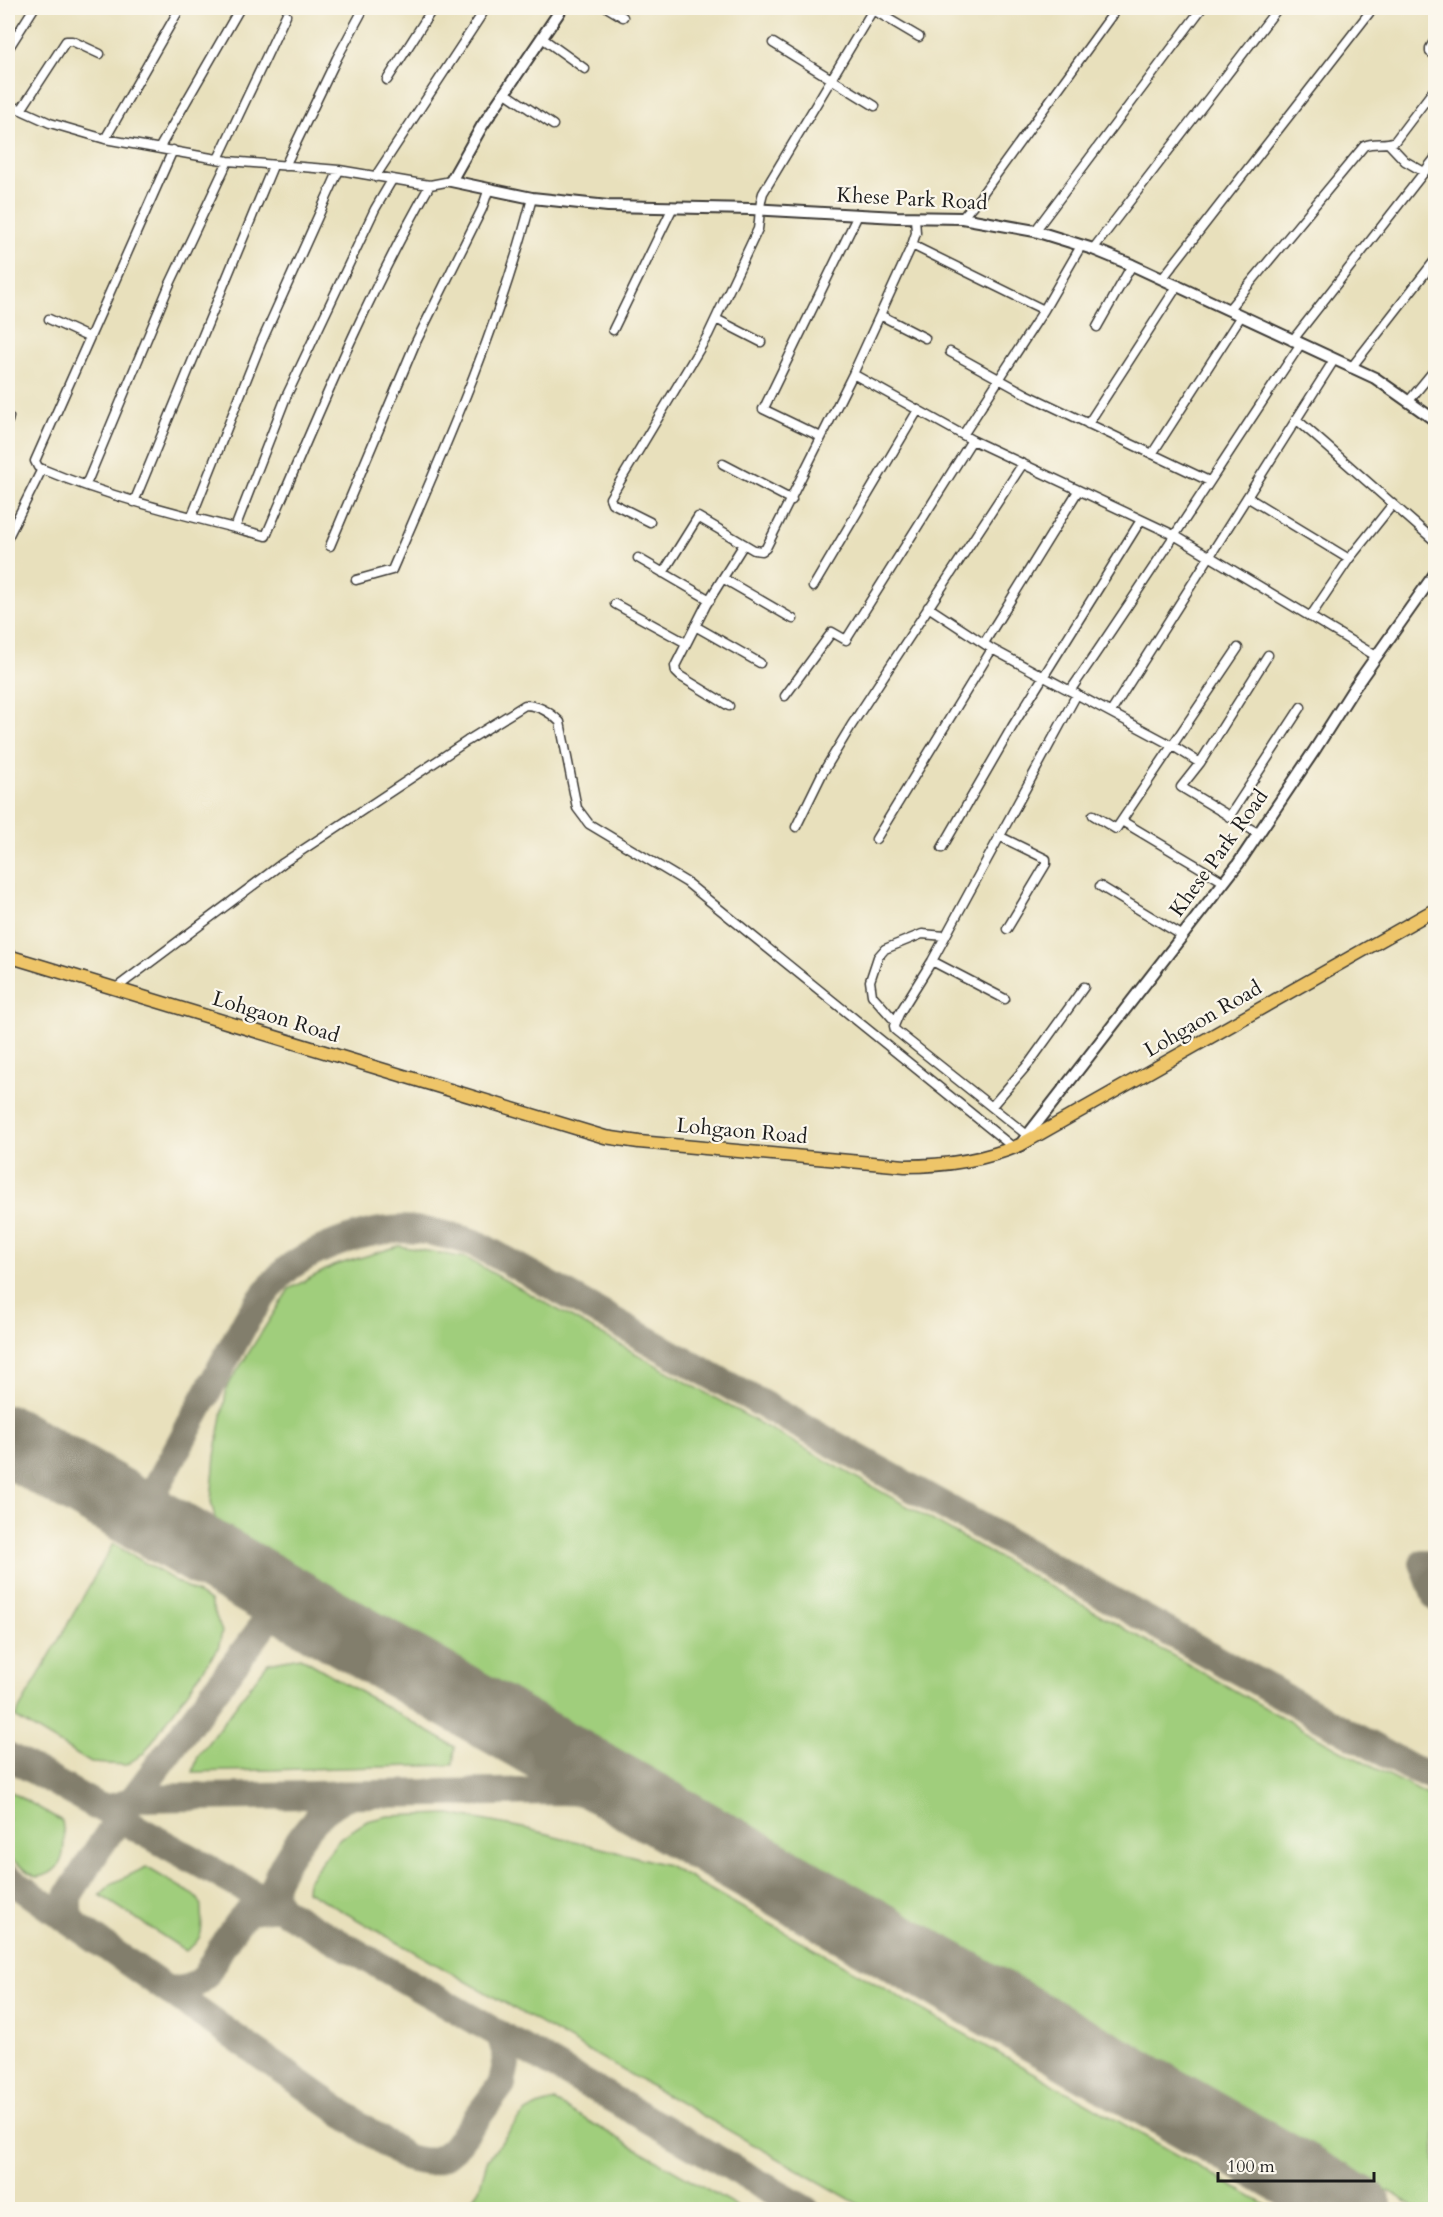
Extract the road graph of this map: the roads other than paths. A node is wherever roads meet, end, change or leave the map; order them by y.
1 (34, 8) edge
2 (180, 8) edge
3 (240, 8) edge
4 (364, 8) edge
5 (433, 8) edge
6 (486, 8) edge
7 (562, 8) edge
8 (608, 8) edge
9 (872, 8) edge
10 (1117, 8) edge
11 (1202, 8) edge
12 (1278, 8) edge
13 (1373, 8) edge
14 (286, 15) dead end
15 (623, 17) dead end
16 (919, 37) dead end
17 (542, 38) junction
18 (1436, 38) edge
19 (773, 43) dead end
20 (8, 49) edge
21 (100, 54) dead end
22 (1436, 56) edge
23 (585, 69) dead end
24 (831, 79) junction
25 (387, 80) dead end
26 (1436, 87) edge
27 (504, 92) junction
28 (8, 104) edge
29 (875, 106) dead end
30 (21, 110) junction
31 (553, 125) dead end
32 (105, 139) junction
33 (1389, 144) junction
34 (160, 147) junction
35 (174, 150) junction
36 (1436, 157) edge
37 (218, 159) junction
38 (228, 161) junction
39 (273, 166) junction
40 (285, 166) junction
41 (339, 170) junction
42 (1424, 172) junction
43 (375, 177) junction
44 (392, 180) junction
45 (451, 181) junction
46 (430, 185) junction
47 (489, 188) junction
48 (532, 198) junction
49 (673, 207) junction
50 (761, 211) junction
51 (858, 215) junction
52 (915, 218) junction
53 (962, 218) junction
54 (1035, 231) junction
55 (912, 245) junction
56 (1081, 246) junction
57 (1093, 249) junction
58 (1436, 260) edge
59 (1132, 265) junction
60 (1162, 279) junction
61 (1178, 285) junction
62 (1044, 310) junction
63 (1228, 310) junction
64 (880, 315) junction
65 (1241, 316) junction
66 (49, 319) dead end
67 (716, 319) junction
68 (1096, 327) dead end
69 (614, 330) dead end
70 (88, 338) junction
71 (925, 338) dead end
72 (760, 342) dead end
73 (1296, 343) junction
74 (950, 352) dead end
75 (1334, 360) junction
76 (1351, 368) junction
77 (1436, 368) edge
78 (853, 374) junction
79 (999, 380) junction
80 (1408, 402) junction
81 (918, 410) junction
82 (1296, 419) junction
83 (1436, 421) edge
84 (1088, 424) junction
85 (963, 435) junction
86 (820, 438) junction
87 (972, 440) junction
88 (1152, 454) junction
89 (723, 464) dead end
90 (1022, 465) junction
91 (42, 469) junction
92 (1209, 481) junction
93 (84, 485) junction
94 (1078, 491) junction
95 (1247, 497) junction
96 (792, 500) junction
97 (134, 502) junction
98 (1393, 504) junction
99 (192, 516) junction
100 (1141, 520) junction
101 (650, 522) dead end
102 (235, 528) junction
103 (1174, 536) junction
104 (8, 537) edge
105 (1436, 542) edge
106 (744, 544) junction
107 (330, 546) dead end
108 (1210, 555) junction
109 (638, 558) dead end
110 (1349, 558) junction
111 (1436, 572) edge
112 (663, 573) junction
113 (724, 579) junction
114 (356, 580) dead end
115 (813, 588) dead end
116 (710, 600) junction
117 (615, 604) dead end
118 (927, 607) junction
119 (1310, 617) junction
120 (793, 619) dead end
121 (695, 626) junction
122 (686, 643) junction
123 (984, 643) junction
124 (1238, 648) dead end
125 (992, 649) junction
126 (1268, 655) dead end
127 (1376, 656) junction
128 (760, 663) dead end
129 (1044, 677) junction
130 (1073, 693) junction
131 (785, 696) dead end
132 (729, 706) dead end
133 (1301, 707) dead end
134 (1111, 712) junction
135 (1173, 746) junction
136 (1200, 763) junction
137 (1093, 815) dead end
138 (1229, 817) junction
139 (1122, 821) junction
140 (796, 827) dead end
141 (1259, 834) junction
142 (999, 836) junction
143 (876, 838) dead end
144 (942, 848) dead end
145 (1224, 882) junction
146 (1100, 886) dead end
147 (1436, 909) edge
148 (1007, 930) dead end
149 (945, 936) junction
150 (1183, 936) junction
151 (8, 956) edge
152 (932, 961) junction
153 (1084, 987) dead end
154 (116, 988) junction
155 (1005, 999) dead end
156 (895, 1021) junction
157 (992, 1106) junction
158 (1027, 1135) junction
159 (1017, 1147) junction

1 - 20 street
2 - 32 street
3 - 34 street
4 - 40 street
5 - 25 street
6 - 43 street
7 - 17 street
8 - 15 street
9 - 16 street
9 - 24 street
10 - 53 street
11 - 54 street
12 - 57 street
13 - 60 street
14 - 37 street
17 - 23 street
17 - 27 street
18 - 22 street
19 - 24 street
21 - 30 street
24 - 29 street
24 - 50 street
26 - 33 street
27 - 31 street
27 - 45 street
28 - 30 street
30 - 32 street
32 - 34 street
33 - 42 street
33 - 63 street
34 - 35 street
35 - 37 street
35 - 70 street
36 - 42 street
37 - 38 street
38 - 39 street
38 - 93 street
39 - 40 street
39 - 97 street
40 - 41 street
41 - 43 street
41 - 99 street
42 - 73 street
43 - 44 street
44 - 46 street
44 - 102 street
45 - 46 street
45 - 47 street, Khese Park Road
46 - 102 street
47 - 48 street, Khese Park Road
47 - 107 street
48 - 49 street, Khese Park Road
48 - 114 street
49 - 50 street, Khese Park Road
49 - 69 street
50 - 51 street, Khese Park Road
50 - 67 street
51 - 52 street, Khese Park Road
51 - 86 street
52 - 53 street, Khese Park Road
52 - 55 street
53 - 54 street, Khese Park Road
54 - 56 street, Khese Park Road
55 - 62 street
55 - 64 street
56 - 57 street, Khese Park Road
56 - 62 street
57 - 59 street, Khese Park Road
58 - 76 street
59 - 60 street, Khese Park Road
59 - 68 street
60 - 61 street, Khese Park Road
61 - 63 street, Khese Park Road
61 - 84 street
62 - 79 street
63 - 65 street, Khese Park Road
64 - 71 street
64 - 78 street
65 - 73 street, Khese Park Road
65 - 88 street
66 - 70 street
67 - 72 street
67 - 101 street
70 - 91 street
73 - 75 street, Khese Park Road
73 - 92 street
74 - 79 street
75 - 76 street, Khese Park Road
75 - 82 street
76 - 80 street, Khese Park Road
77 - 80 street
78 - 81 street
78 - 86 street
79 - 84 street
79 - 85 street
80 - 83 street, Khese Park Road
81 - 85 street
81 - 115 street
82 - 95 street
82 - 98 street
84 - 88 street
85 - 87 street
86 - 96 street
87 - 90 street
87 - 131 street
88 - 92 street
89 - 96 street
90 - 94 street
90 - 118 street
91 - 93 street
91 - 104 street
92 - 103 street
93 - 97 street
94 - 100 street
94 - 123 street
95 - 108 street
95 - 110 street
96 - 106 street
97 - 99 street
98 - 105 street
98 - 110 street
99 - 102 street
100 - 103 street
100 - 129 street
103 - 108 street
103 - 130 street
106 - 112 street
106 - 113 street
108 - 119 street
108 - 134 street
109 - 112 street
110 - 119 street
111 - 127 street, Khese Park Road
112 - 116 street
113 - 116 street
113 - 120 street
116 - 121 street
117 - 122 street
118 - 123 street
118 - 140 street
119 - 127 street
121 - 122 street
121 - 128 street
122 - 132 street
123 - 125 street
124 - 135 street
125 - 129 street
125 - 143 street
126 - 136 street
127 - 141 street, Khese Park Road
129 - 130 street
129 - 144 street
130 - 134 street
130 - 142 street
133 - 138 street
134 - 135 street
135 - 136 street
135 - 139 street
136 - 138 street
137 - 139 street
138 - 141 street
139 - 145 street
141 - 145 street, Khese Park Road
142 - 148 street
142 - 149 street
145 - 150 street, Khese Park Road
146 - 150 street
147 - 159 main road, Lohgaon Road
149 - 152 street
149 - 156 street
150 - 158 street, Khese Park Road
151 - 154 main road, Lohgaon Road
152 - 155 street
152 - 156 street
153 - 157 street
154 - 159 main road, Lohgaon Road
154 - 159 street
156 - 157 street
157 - 158 street
158 - 159 street, Khese Park Road

